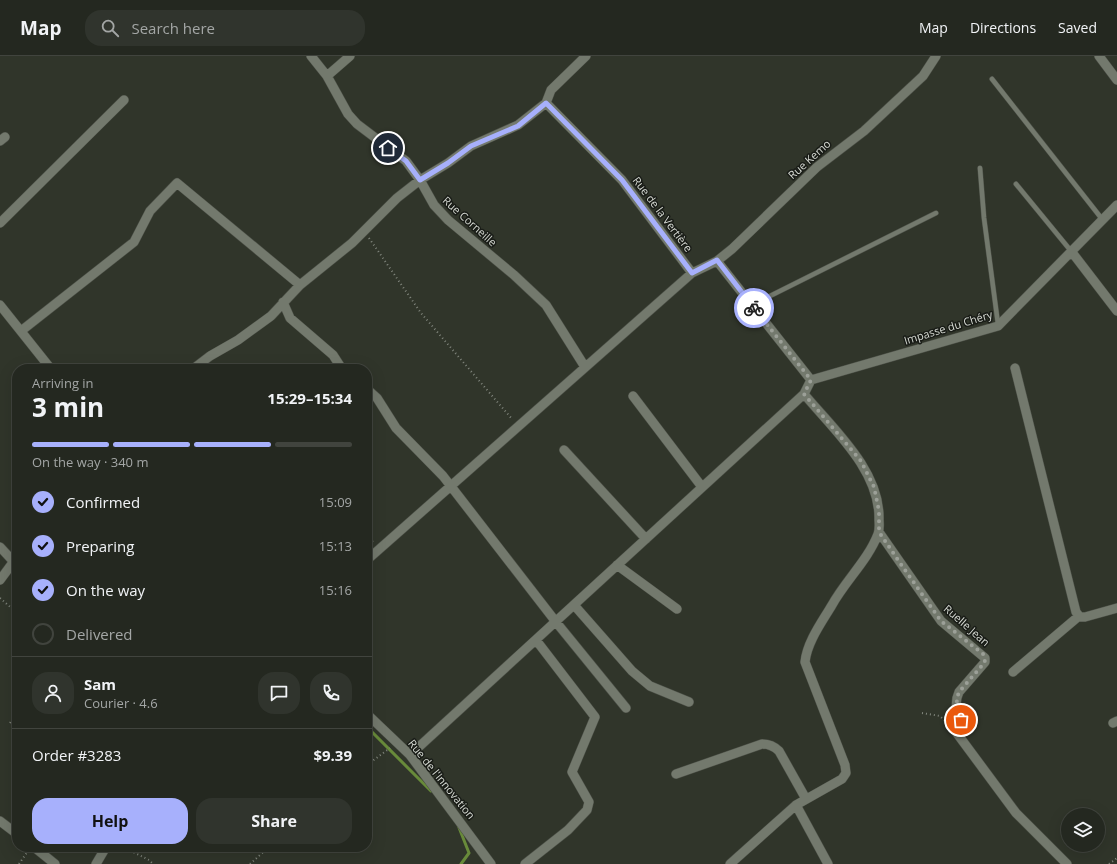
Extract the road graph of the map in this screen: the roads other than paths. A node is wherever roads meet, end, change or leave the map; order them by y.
1 (311, 56) edge
2 (350, 56) edge
3 (586, 56) edge
4 (936, 56) edge
5 (1099, 56) edge
6 (327, 76) junction
7 (992, 79) dead end
8 (1117, 80) edge
9 (124, 100) dead end
10 (546, 103) junction
11 (980, 168) dead end
12 (420, 180) junction
13 (1016, 184) dead end
14 (1117, 205) edge
15 (936, 213) dead end
16 (1102, 219) junction
17 (0, 223) edge
18 (1071, 251) junction
19 (717, 260) junction
20 (692, 273) junction
21 (300, 285) junction
22 (283, 302) junction
23 (0, 304) edge
24 (752, 305) junction
25 (1117, 311) edge
26 (998, 326) junction
27 (21, 331) junction
28 (47, 364) edge
29 (200, 364) edge
30 (339, 364) edge
31 (585, 367) junction
32 (1015, 368) dead end
33 (811, 380) junction
34 (372, 394) edge
35 (804, 394) junction
36 (633, 396) dead end
37 (564, 450) dead end
38 (451, 487) junction
39 (702, 487) junction
40 (879, 532) junction
41 (646, 539) junction
42 (0, 547) edge
43 (372, 556) edge
44 (12, 557) edge
45 (12, 563) edge
46 (617, 565) junction
47 (0, 580) edge
48 (574, 605) junction
49 (1117, 608) edge
50 (677, 609) dead end
51 (1082, 616) junction
52 (556, 622) junction
53 (536, 640) junction
54 (1013, 672) dead end
55 (689, 702) dead end
56 (626, 708) dead end
57 (372, 719) edge
58 (410, 755) junction
59 (676, 774) dead end
60 (806, 799) junction
61 (796, 805) junction
62 (0, 820) edge
63 (12, 830) edge
64 (40, 852) edge
65 (103, 852) edge
66 (55, 864) edge
67 (96, 864) edge
68 (491, 864) edge
69 (525, 864) edge
70 (730, 864) edge
71 (828, 864) edge
72 (1067, 864) edge

1 - 6 street, Rue Corneille
2 - 6 street
3 - 10 street
4 - 19 street, Rue Kemo
5 - 8 street
6 - 12 street, Rue Corneille
7 - 16 lane
9 - 17 street
10 - 12 street
10 - 20 street, Rue de la Vertière
11 - 26 lane
12 - 21 street
12 - 31 street, Rue Corneille
13 - 18 lane
14 - 16 street, Impasse du Chéry
15 - 24 lane
16 - 18 street, Impasse du Chéry
18 - 25 street
18 - 26 street, Impasse du Chéry
19 - 20 street, Rue Kemo
19 - 24 street
20 - 31 street, Rue Kemo
21 - 22 street
21 - 27 street
22 - 29 street
22 - 30 street
23 - 27 street
24 - 33 street
26 - 33 street, Impasse du Chéry
27 - 28 street
31 - 38 street, Rue Kemo
32 - 51 street
33 - 35 street
34 - 38 street
35 - 39 street
35 - 40 street
36 - 39 street
37 - 41 street
38 - 43 street, Rue Kemo
38 - 52 street
39 - 41 street
40 - 60 street
40 - 72 street, Ruelle Jean
41 - 46 street
42 - 44 street
45 - 47 street
46 - 48 street
46 - 50 street
48 - 52 street
48 - 55 street
49 - 51 street
51 - 54 street
52 - 53 street
52 - 56 street
53 - 58 street
53 - 69 street
57 - 58 street, Rue de l'Innovation
58 - 68 street, Rue de l'Innovation
59 - 60 street
60 - 61 street
61 - 70 street
61 - 71 street
62 - 63 street
64 - 66 street
65 - 67 street

